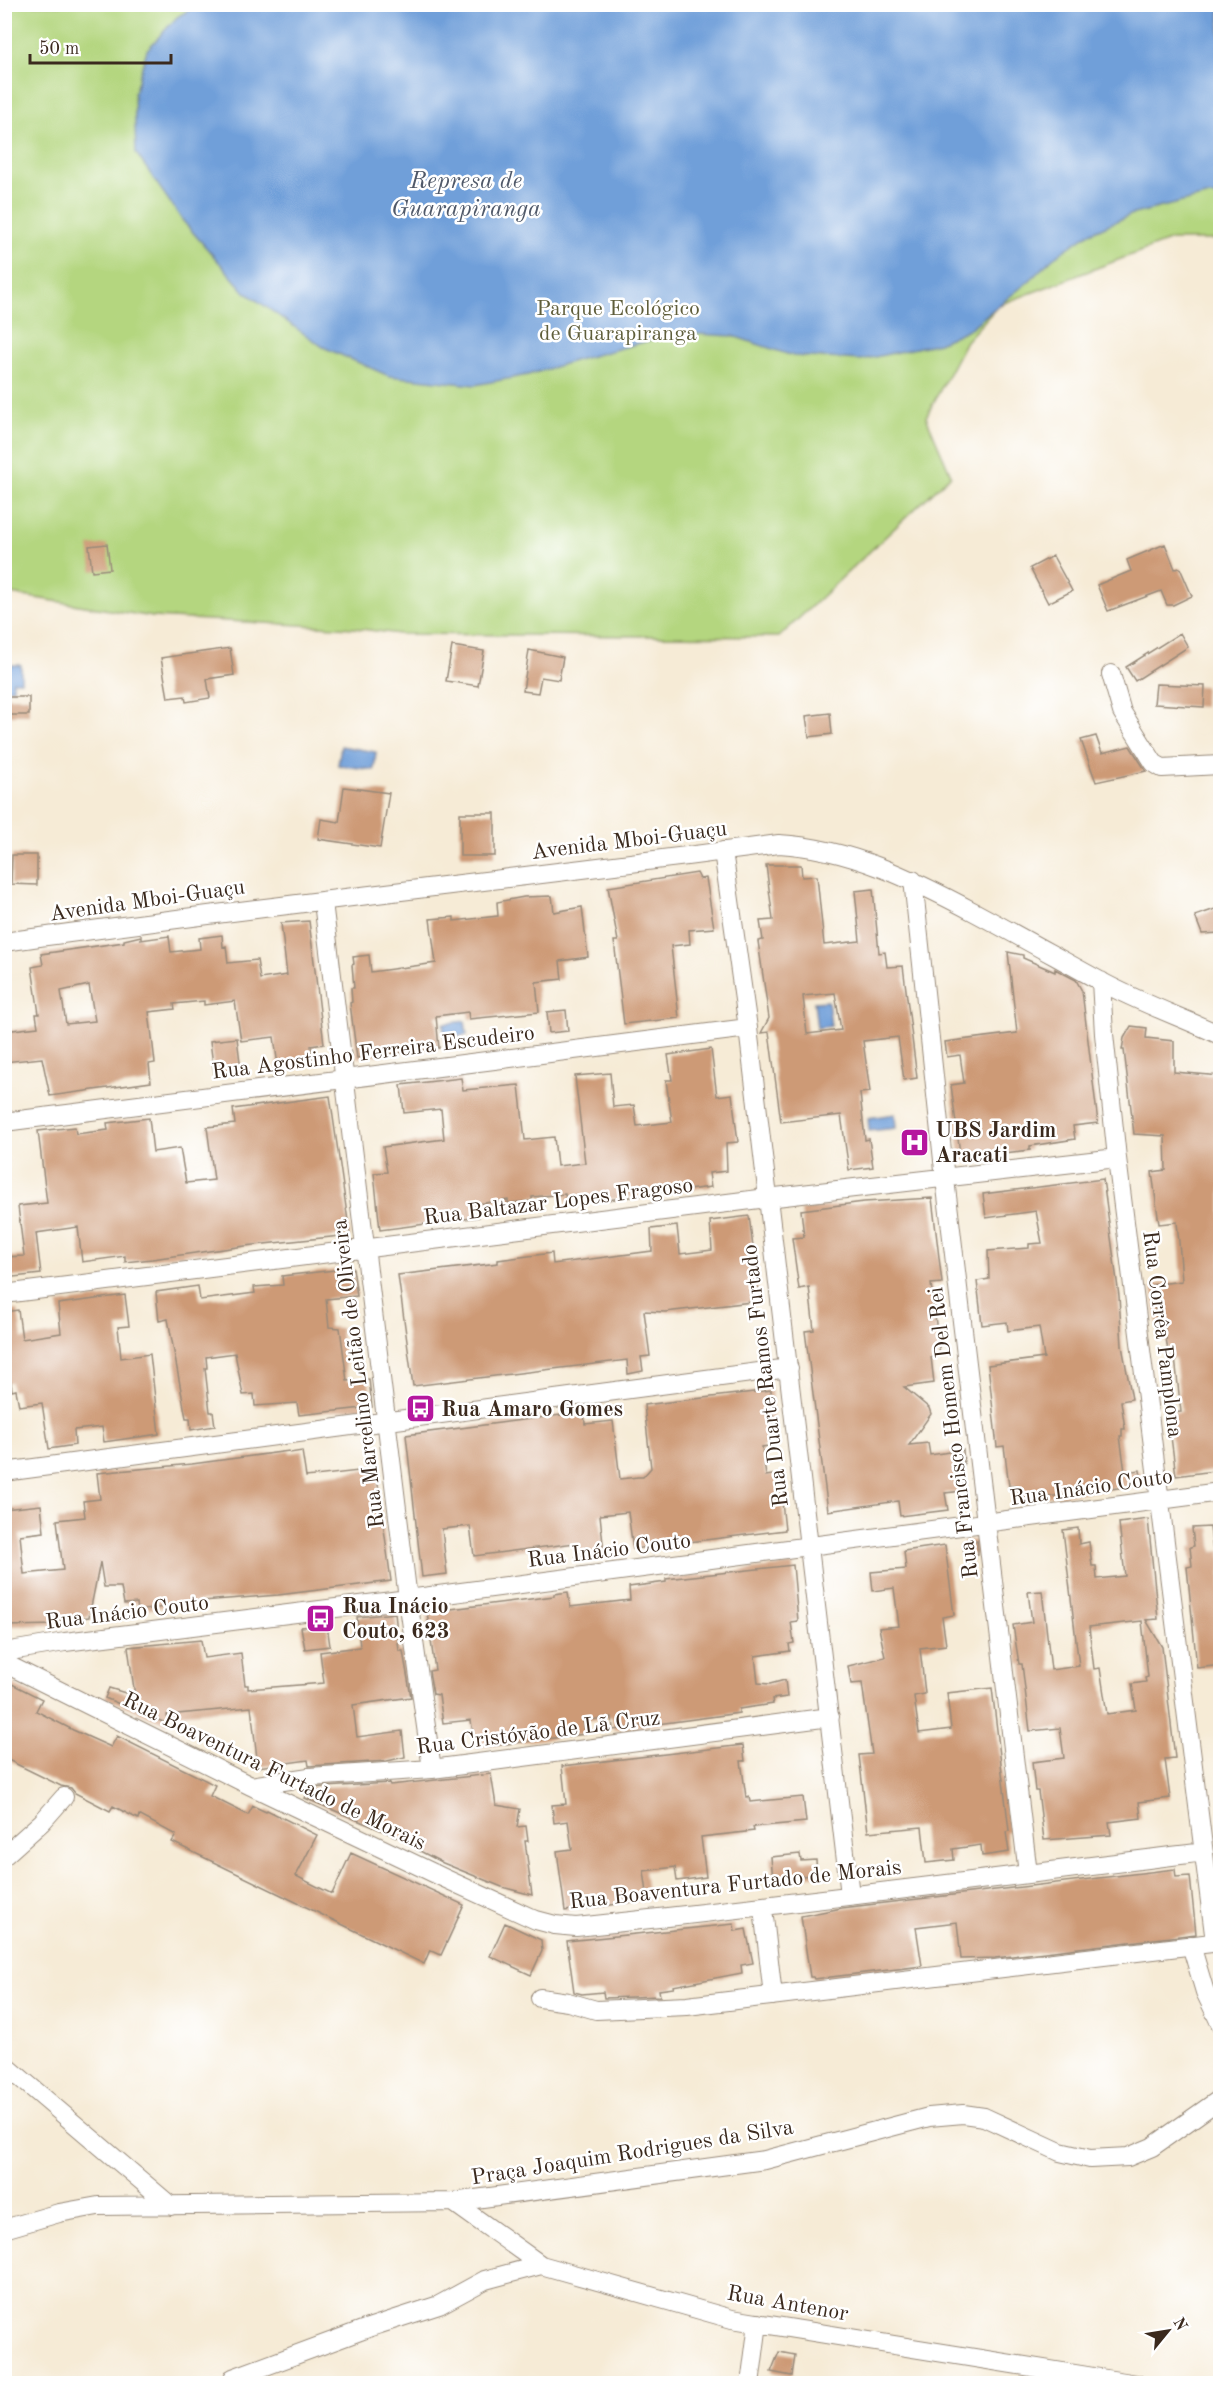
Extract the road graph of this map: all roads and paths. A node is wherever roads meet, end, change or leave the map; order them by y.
1 (1111, 674) dead end
2 (1221, 765) edge
3 (723, 852) junction
4 (913, 880) junction
5 (322, 902) junction
6 (4, 942) edge
7 (1101, 981) junction
8 (748, 1028) junction
9 (1221, 1035) edge
10 (345, 1079) junction
11 (4, 1122) edge
12 (1117, 1158) junction
13 (945, 1179) junction
14 (767, 1198) junction
15 (365, 1248) junction
16 (4, 1294) edge
17 (789, 1368) junction
18 (387, 1420) junction
19 (4, 1472) edge
20 (1221, 1492) edge
21 (1160, 1500) junction
22 (988, 1524) junction
23 (809, 1547) junction
24 (408, 1599) junction
25 (4, 1652) edge
26 (4, 1663) edge
27 (830, 1717) junction
28 (432, 1769) junction
29 (250, 1786) junction
30 (64, 1797) dead end
31 (1204, 1852) junction
32 (4, 1856) edge
33 (1028, 1874) junction
34 (850, 1895) junction
35 (763, 1908) junction
36 (1218, 1942) edge
37 (1191, 1945) junction
38 (773, 1996) junction
39 (540, 1998) dead end
40 (1221, 2023) edge
41 (5, 2065) edge
42 (1221, 2099) edge
43 (453, 2202) junction
44 (171, 2206) junction
45 (4, 2229) edge
46 (541, 2265) junction
47 (758, 2323) junction
48 (233, 2378) dead end
49 (750, 2384) edge
50 (1137, 2384) edge

1 - 2 street
3 - 4 street, Avenida Mboi-Guaçu
3 - 5 street, Avenida Mboi-Guaçu
3 - 8 street, Rua Duarte Ramos Furtado
4 - 7 street, Avenida Mboi-Guaçu
4 - 13 street, Rua Francisco Homem Del Rei
5 - 6 street, Avenida Mboi-Guaçu
5 - 10 street, Rua Marcelino Leitão de Oliveira
7 - 9 street, Avenida Mboi-Guaçu
7 - 12 street, Rua Corrêa Pamplona
8 - 10 street, Rua Agostinho Ferreira Escudeiro
8 - 14 street, Rua Duarte Ramos Furtado
10 - 11 street, Rua Agostinho Ferreira Escudeiro
10 - 15 street, Rua Marcelino Leitão de Oliveira
12 - 13 street, Rua Baltazar Lopes Fragoso
12 - 21 street, Rua Corrêa Pamplona
13 - 14 street, Rua Baltazar Lopes Fragoso
13 - 22 street, Rua Francisco Homem Del Rei
14 - 15 street, Rua Baltazar Lopes Fragoso
14 - 17 street, Rua Duarte Ramos Furtado
15 - 16 street, Rua Baltazar Lopes Fragoso
15 - 18 street, Rua Marcelino Leitão de Oliveira
17 - 18 street
17 - 23 street, Rua Duarte Ramos Furtado
18 - 19 street
18 - 24 street, Rua Marcelino Leitão de Oliveira
20 - 21 street, Rua Inácio Couto
21 - 22 street, Rua Inácio Couto
21 - 31 street, Rua Corrêa Pamplona
22 - 23 street, Rua Inácio Couto
22 - 33 street, Rua Francisco Homem Del Rei
23 - 24 street, Rua Inácio Couto
23 - 27 street, Rua Duarte Ramos Furtado
24 - 25 street, Rua Inácio Couto
24 - 28 street, Rua Marcelino Leitão de Oliveira
26 - 29 street, Rua Boaventura Furtado de Morais
27 - 28 street, Rua Cristóvão de Lã Cruz
27 - 34 street, Rua Duarte Ramos Furtado
28 - 29 street, Rua Cristóvão de Lã Cruz
29 - 35 street, Rua Boaventura Furtado de Morais
30 - 32 street
31 - 33 street, Rua Boaventura Furtado de Morais
31 - 36 street, Rua Corrêa Pamplona
33 - 34 street, Rua Boaventura Furtado de Morais
34 - 35 street, Rua Boaventura Furtado de Morais
35 - 38 street
36 - 37 street
37 - 38 street
37 - 40 street
38 - 39 street
41 - 44 street
42 - 43 street, Praça Joaquim Rodrigues da Silva
43 - 44 street, Praça Joaquim Rodrigues da Silva
43 - 46 street, Rua Antenor
44 - 45 street, Praça Joaquim Rodrigues da Silva
46 - 47 street, Rua Antenor
46 - 48 street
47 - 49 street
47 - 50 street, Rua Antenor

